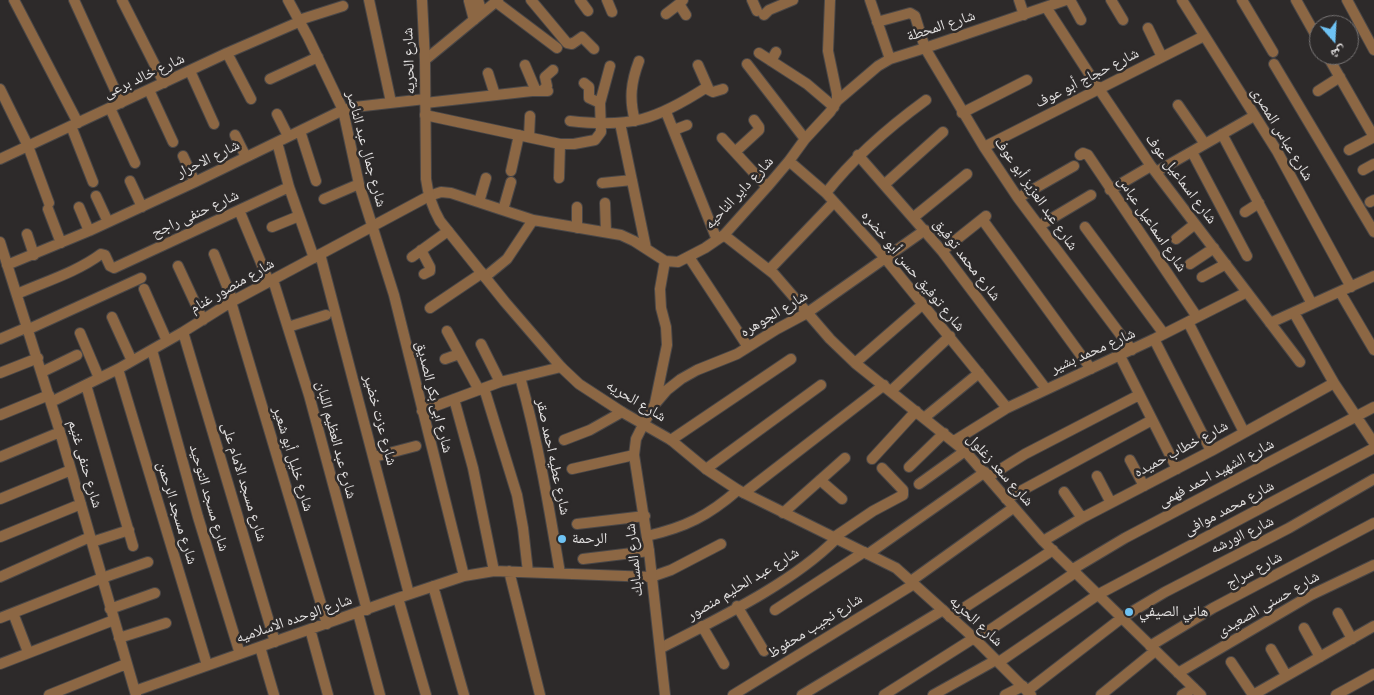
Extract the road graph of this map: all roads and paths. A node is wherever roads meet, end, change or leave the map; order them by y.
1 (14, 0) edge
2 (74, 0) edge
3 (122, 0) edge
4 (288, 0) edge
5 (369, 0) edge
6 (422, 0) edge
7 (531, 0) edge
8 (580, 0) edge
9 (607, 0) edge
10 (752, 0) edge
11 (793, 0) edge
12 (830, 0) edge
13 (870, 0) edge
14 (1019, 0) edge
15 (1066, 0) edge
16 (1070, 0) edge
17 (1111, 0) edge
18 (1182, 0) edge
19 (1242, 0) edge
20 (1296, 0) edge
21 (1347, 0) edge
22 (473, 1) edge
23 (497, 1) edge
24 (681, 2) edge
25 (343, 6) dead end
26 (1046, 7) junction
27 (588, 11) dead end
28 (612, 12) dead end
29 (666, 14) dead end
30 (686, 15) dead end
31 (1024, 15) junction
32 (478, 16) junction
33 (300, 20) junction
34 (1081, 20) dead end
35 (1122, 20) dead end
36 (877, 22) junction
37 (1309, 24) edge
38 (1148, 28) dead end
39 (1204, 36) junction
40 (1373, 45) edge
41 (557, 48) dead end
42 (925, 48) junction
43 (594, 49) dead end
44 (1274, 52) dead end
45 (227, 53) junction
46 (759, 53) dead end
47 (318, 57) junction
48 (1162, 57) junction
49 (890, 59) junction
50 (425, 60) junction
51 (639, 61) dead end
52 (525, 64) dead end
53 (698, 64) dead end
54 (747, 64) dead end
55 (1274, 64) dead end
56 (1333, 65) edge
57 (610, 66) dead end
58 (553, 70) dead end
59 (190, 71) junction
60 (488, 73) dead end
61 (1340, 77) junction
62 (270, 79) dead end
63 (1027, 80) dead end
64 (164, 83) junction
65 (584, 83) dead end
66 (707, 87) junction
67 (0, 89) edge
68 (723, 89) dead end
69 (1099, 89) junction
70 (149, 90) junction
71 (542, 91) junction
72 (1318, 91) dead end
73 (495, 95) junction
74 (251, 100) dead end
75 (926, 100) dead end
76 (425, 101) junction
77 (391, 102) junction
78 (121, 103) junction
79 (600, 103) junction
80 (836, 104) junction
81 (1178, 105) dead end
82 (110, 108) junction
83 (343, 110) junction
84 (666, 112) junction
85 (962, 113) junction
86 (277, 114) dead end
87 (425, 116) junction
88 (530, 116) dead end
89 (1254, 116) junction
90 (754, 120) dead end
91 (570, 121) dead end
92 (635, 121) junction
93 (620, 123) junction
94 (214, 124) dead end
95 (600, 124) junction
96 (74, 125) junction
97 (687, 125) dead end
98 (674, 130) junction
99 (300, 131) junction
100 (943, 132) dead end
101 (235, 134) dead end
102 (1222, 134) junction
103 (288, 136) junction
104 (524, 136) junction
105 (1374, 137) edge
106 (722, 138) dead end
107 (805, 139) junction
108 (173, 142) dead end
109 (276, 142) junction
110 (560, 144) junction
111 (1205, 144) junction
112 (28, 146) junction
113 (984, 147) junction
114 (1349, 150) dead end
115 (735, 152) junction
116 (1192, 152) junction
117 (858, 155) junction
118 (1080, 155) dead end
119 (183, 156) dead end
120 (246, 158) junction
121 (0, 160) edge
122 (789, 161) junction
123 (135, 163) dead end
124 (1374, 164) edge
125 (1074, 166) dead end
126 (1154, 169) junction
127 (1363, 170) dead end
128 (967, 174) dead end
129 (486, 178) dead end
130 (559, 178) dead end
131 (632, 180) junction
132 (130, 181) dead end
133 (316, 181) dead end
134 (93, 182) dead end
135 (195, 182) junction
136 (602, 183) dead end
137 (359, 184) junction
138 (885, 184) junction
139 (767, 186) junction
140 (290, 187) junction
141 (1110, 190) junction
142 (826, 193) junction
143 (1090, 195) dead end
144 (96, 196) dead end
145 (428, 196) junction
146 (324, 198) dead end
147 (1018, 198) junction
148 (479, 202) junction
149 (834, 202) junction
150 (605, 203) dead end
151 (1259, 203) junction
152 (80, 207) dead end
153 (142, 207) junction
154 (577, 207) dead end
155 (239, 210) junction
156 (503, 210) junction
157 (1245, 212) dead end
158 (299, 216) junction
159 (914, 217) junction
160 (533, 220) junction
161 (108, 222) junction
162 (1195, 224) junction
163 (1039, 226) junction
164 (372, 227) junction
165 (1085, 227) dead end
166 (272, 228) dead end
167 (577, 228) junction
168 (925, 230) junction
169 (89, 231) junction
170 (448, 231) junction
171 (606, 232) junction
172 (1374, 232) edge
173 (27, 234) dead end
174 (721, 237) junction
175 (1176, 239) dead end
176 (0, 242) edge
177 (61, 243) junction
178 (646, 248) junction
179 (1214, 248) junction
180 (421, 250) junction
181 (942, 251) junction
182 (214, 254) dead end
183 (34, 255) junction
184 (317, 256) junction
185 (1247, 256) dead end
186 (412, 257) dead end
187 (689, 257) junction
188 (885, 258) junction
189 (665, 261) junction
190 (1190, 264) dead end
191 (1226, 264) junction
192 (8, 265) junction
193 (178, 266) dead end
194 (769, 270) junction
195 (424, 274) dead end
196 (483, 275) junction
197 (1374, 276) edge
198 (1202, 277) dead end
199 (271, 281) junction
200 (1351, 287) junction
201 (1247, 292) junction
202 (1340, 292) junction
203 (17, 294) junction
204 (232, 302) junction
205 (923, 304) junction
206 (1312, 304) junction
207 (430, 308) dead end
208 (807, 313) junction
209 (1294, 313) junction
210 (326, 314) dead end
211 (112, 317) dead end
212 (203, 320) junction
213 (1193, 320) junction
214 (1270, 323) junction
215 (288, 327) junction
216 (28, 328) junction
217 (447, 331) dead end
218 (183, 332) junction
219 (80, 333) dead end
220 (950, 336) junction
221 (1159, 337) junction
222 (1371, 338) edge
223 (0, 339) edge
224 (167, 341) junction
225 (480, 344) dead end
226 (748, 347) junction
227 (152, 350) junction
228 (1132, 350) junction
229 (1374, 350) edge
230 (459, 354) junction
231 (77, 355) dead end
232 (1120, 356) junction
233 (38, 358) junction
234 (445, 359) dead end
235 (791, 359) dead end
236 (132, 361) junction
237 (1300, 362) dead end
238 (854, 363) junction
239 (561, 367) junction
240 (118, 369) junction
241 (1092, 369) junction
242 (42, 372) junction
243 (979, 372) junction
244 (0, 374) edge
245 (520, 376) junction
246 (99, 378) junction
247 (500, 382) junction
248 (1334, 383) junction
249 (86, 385) junction
250 (821, 385) dead end
251 (887, 388) junction
252 (1046, 388) junction
253 (482, 389) junction
254 (1139, 395) junction
255 (50, 399) junction
256 (454, 399) junction
257 (655, 404) junction
258 (1374, 407) edge
259 (1007, 408) junction
260 (422, 411) junction
261 (622, 412) junction
262 (920, 414) junction
263 (0, 415) edge
264 (1356, 416) junction
265 (1152, 420) junction
266 (644, 423) junction
267 (60, 432) junction
268 (1244, 432) junction
269 (944, 433) junction
270 (564, 440) dead end
271 (671, 440) junction
272 (954, 441) junction
273 (1374, 442) edge
274 (416, 446) dead end
275 (1374, 448) edge
276 (965, 451) junction
277 (1211, 451) junction
278 (634, 455) junction
279 (0, 457) edge
280 (374, 457) junction
281 (845, 458) dead end
282 (872, 459) dead end
283 (1130, 460) dead end
284 (909, 467) dead end
285 (882, 468) dead end
286 (572, 469) dead end
287 (706, 469) junction
288 (1176, 469) junction
289 (71, 470) junction
290 (987, 474) junction
291 (1097, 476) dead end
292 (820, 480) junction
293 (1374, 480) edge
294 (919, 484) dead end
295 (1144, 486) junction
296 (741, 491) junction
297 (1064, 492) dead end
298 (0, 499) edge
299 (842, 499) dead end
300 (1006, 499) junction
301 (1111, 503) junction
302 (81, 504) junction
303 (1013, 508) junction
304 (783, 513) junction
305 (645, 516) junction
306 (1082, 518) junction
307 (1374, 523) edge
308 (577, 524) dead end
309 (129, 530) junction
310 (647, 536) junction
311 (0, 537) edge
312 (835, 539) junction
313 (91, 540) junction
314 (1043, 541) junction
315 (721, 544) dead end
316 (133, 546) dead end
317 (1053, 550) junction
318 (649, 551) junction
319 (866, 553) junction
320 (583, 559) dead end
321 (148, 562) dead end
322 (1374, 565) edge
323 (494, 571) junction
324 (509, 571) junction
325 (1075, 571) junction
326 (528, 572) junction
327 (560, 573) junction
328 (464, 576) junction
329 (0, 577) edge
330 (651, 577) junction
331 (102, 578) junction
332 (912, 582) junction
333 (433, 586) junction
334 (155, 593) dead end
335 (409, 594) junction
336 (1099, 594) junction
337 (398, 598) junction
338 (737, 606) junction
339 (110, 609) junction
340 (775, 610) dead end
341 (363, 611) junction
342 (13, 613) junction
343 (1338, 613) dead end
344 (946, 614) junction
345 (1123, 617) junction
346 (0, 618) edge
347 (114, 620) junction
348 (166, 624) dead end
349 (327, 624) junction
350 (702, 626) junction
351 (1374, 626) edge
352 (1304, 628) dead end
353 (310, 630) junction
354 (119, 638) junction
355 (974, 639) junction
356 (1352, 639) junction
357 (275, 642) junction
358 (260, 647) junction
359 (661, 648) junction
360 (1152, 649) junction
361 (1270, 649) dead end
362 (764, 651) dead end
363 (28, 652) junction
364 (240, 654) junction
365 (1320, 657) junction
366 (997, 661) junction
367 (1231, 662) dead end
368 (0, 664) edge
369 (126, 664) junction
370 (724, 664) dead end
371 (207, 665) junction
372 (1178, 673) junction
373 (1374, 674) edge
374 (1286, 675) junction
375 (1027, 691) edge
376 (1198, 692) edge
377 (135, 693) edge
378 (49, 695) edge
379 (274, 695) edge
380 (328, 695) edge
381 (380, 695) edge
382 (426, 695) edge
383 (464, 695) edge
384 (540, 695) edge
385 (665, 695) edge
386 (733, 695) edge
387 (802, 695) edge
388 (884, 695) edge
389 (934, 695) edge
390 (1005, 695) edge
391 (1101, 695) edge
392 (1182, 695) edge
393 (1253, 695) edge
394 (1336, 695) edge

1 - 96 street
2 - 78 street
3 - 64 street
4 - 33 street, شارع جمال عبد الناصر
5 - 77 street
6 - 50 street, شارع الحريه
7 - 43 street
8 - 27 street
9 - 28 street
10 - 11 street
12 - 80 street
13 - 36 street
14 - 31 street
15 - 26 street, شارع المحطة
16 - 34 street
17 - 35 street
18 - 39 street, شارع عباس المصرى
19 - 44 street
20 - 37 street
21 - 40 street
22 - 32 street
23 - 32 street
23 - 41 street
24 - 29 street
24 - 30 street
25 - 33 street, شارع خالد برعى
26 - 31 street, شارع المحطة
26 - 69 street, شارع اسماعيل عوف
31 - 42 street, شارع المحطة
32 - 50 street
33 - 45 street, شارع خالد برعى
33 - 47 street, شارع جمال عبد الناصر
36 - 42 street, شارع عبد العزيز أبو عوف
36 - 49 street
38 - 48 street
39 - 48 street, شارع حجاج أبو عوف
39 - 89 street, شارع عباس المصرى
42 - 49 street, شارع المحطة
42 - 85 street, شارع عبد العزيز أبو عوف
45 - 59 street, شارع خالد برعى
45 - 74 street
46 - 80 street
47 - 62 street
47 - 83 street, شارع جمال عبد الناصر
48 - 69 street, شارع حجاج أبو عوف
49 - 80 street, شارع المحطة
50 - 76 street, شارع الحريه
51 - 92 street
52 - 71 street
53 - 66 street
54 - 107 street
55 - 172 street
56 - 61 street
57 - 79 street
58 - 71 street
59 - 64 street, شارع خالد برعى
59 - 94 street
60 - 73 street
61 - 72 street
61 - 105 street
63 - 85 street
64 - 70 street, شارع خالد برعى
65 - 79 street
66 - 68 street
66 - 84 street
67 - 112 street
69 - 113 street, شارع حجاج أبو عوف
69 - 126 street, شارع اسماعيل عوف
70 - 78 street, شارع خالد برعى
70 - 108 street
71 - 73 street, شارع الاحرار
73 - 76 street, شارع الاحرار
75 - 117 street
76 - 77 street, شارع الاحرار
76 - 87 street, شارع الحريه
77 - 83 street, شارع الاحرار
78 - 82 street, شارع خالد برعى
79 - 95 street
80 - 107 street, شارع داير الناحيه
81 - 111 street
82 - 96 street, شارع خالد برعى
82 - 123 street
83 - 99 street, شارع الاحرار
83 - 137 street, شارع جمال عبد الناصر
84 - 92 street
84 - 98 street
85 - 113 street, شارع عبد العزيز أبو عوف
86 - 103 street
87 - 104 street
87 - 145 street, شارع الحريه
88 - 104 street
89 - 102 street
89 - 200 street, شارع عباس المصرى
90 - 115 street
91 - 95 street
92 - 93 street
93 - 95 street
93 - 131 street
95 - 110 street
96 - 112 street, شارع خالد برعى
96 - 134 street
97 - 98 street
98 - 174 street
99 - 103 street, شارع الاحرار
99 - 133 street
100 - 138 street
101 - 120 street
102 - 111 street
102 - 151 street
103 - 109 street, شارع الاحرار
104 - 110 street
104 - 156 street
105 - 114 street
106 - 115 street
107 - 122 street, شارع داير الناحيه
109 - 120 street, شارع الاحرار
109 - 140 street, شارع عزت خضير
110 - 130 street
111 - 116 street
112 - 121 street, شارع خالد برعى
112 - 177 street
113 - 147 street, شارع عبد العزيز أبو عوف
115 - 139 street
116 - 126 street
116 - 185 street
117 - 138 street, شارع محمد توفيق
117 - 142 street
118 - 141 street, شارع اسماعيل عباس
119 - 135 street
120 - 135 street, شارع الاحرار
122 - 139 street, شارع داير الناحيه
122 - 142 street, شارع توفيق حسن أبو خضره
124 - 127 street
125 - 147 street
126 - 141 street
126 - 162 street, شارع اسماعيل عوف
128 - 159 street
129 - 148 street
131 - 136 street
131 - 178 street
132 - 153 street
135 - 153 street, شارع الاحرار
137 - 146 street
137 - 164 street, شارع جمال عبد الناصر
138 - 159 street, شارع محمد توفيق
139 - 174 street, شارع داير الناحيه
140 - 155 street, شارع حنفى راجح
140 - 158 street, شارع عزت خضير
141 - 213 street, شارع اسماعيل عباس
142 - 149 street, شارع توفيق حسن أبو خضره
143 - 163 street
144 - 161 street
145 - 148 street
145 - 164 street, شارع منصور غنام
145 - 170 street, شارع الحريه
147 - 163 street, شارع عبد العزيز أبو عوف
148 - 156 street
149 - 188 street, شارع توفيق حسن أبو خضره
149 - 194 street
150 - 171 street
151 - 157 street
151 - 206 street
152 - 169 street
153 - 161 street, شارع الاحرار
154 - 167 street
155 - 199 street
155 - 203 street, شارع حنفى راجح
156 - 160 street
158 - 166 street
158 - 184 street, شارع عزت خضير
159 - 168 street, شارع محمد توفيق
160 - 167 street
160 - 196 street
161 - 169 street, شارع الاحرار
162 - 175 street
162 - 179 street, شارع اسماعيل عوف
163 - 228 street, شارع عبد العزيز أبو عوف
164 - 184 street, شارع منصور غنام
164 - 260 street, شارع ابى بكر الصديق
165 - 221 street
167 - 171 street
168 - 181 street, شارع محمد توفيق
168 - 188 street, شارع الجوهره
169 - 177 street, شارع الاحرار
170 - 180 street
170 - 196 street, شارع الحريه
171 - 178 street
173 - 183 street
174 - 187 street, شارع داير الناحيه
174 - 194 street, شارع سعد زغلول
176 - 192 street, شارع حنفى غنيم
177 - 183 street, شارع الاحرار
178 - 189 street
179 - 190 street
179 - 191 street, شارع اسماعيل عوف
180 - 186 street
180 - 195 street
181 - 241 street
181 - 252 street, شارع محمد توفيق
182 - 204 street, شارع خليل أبو شعير
183 - 192 street, شارع الاحرار
184 - 199 street, شارع منصور غنام
184 - 280 street, شارع عزت خضير
187 - 189 street, شارع داير الناحيه
187 - 226 street
188 - 205 street, شارع توفيق حسن أبو خضره
188 - 208 street, شارع الجوهره
189 - 257 street
191 - 198 street
191 - 201 street, شارع اسماعيل عوف
192 - 203 street, شارع حنفى غنيم
193 - 212 street
194 - 208 street, شارع سعد زغلول
196 - 207 street
196 - 239 street, شارع الحريه
197 - 200 street
199 - 204 street, شارع منصور غنام
199 - 215 street, شارع عبد العظيم اللبان
200 - 202 street
201 - 213 street, شارع محمد بشير
201 - 214 street, شارع اسماعيل عوف
202 - 206 street
202 - 222 street
203 - 216 street, شارع حنفى غنيم
204 - 212 street, شارع منصور غنام
204 - 349 street, شارع خليل أبو شعير
205 - 220 street, شارع توفيق حسن أبو خضره
205 - 238 street
206 - 209 street
208 - 226 street, شارع الجوهره
208 - 238 street, شارع سعد زغلول
209 - 214 street
209 - 248 street
210 - 215 street
211 - 236 street
212 - 218 street, شارع منصور غنام
213 - 221 street, شارع محمد بشير
213 - 268 street, شارع اسماعيل عباس
214 - 237 street, شارع اسماعيل عوف
215 - 341 street, شارع عبد العظيم اللبان
216 - 223 street
216 - 224 street
216 - 233 street, شارع حنفى غنيم
217 - 230 street
218 - 224 street, شارع منصور غنام
218 - 357 street, شارع مسجد الامام على
219 - 246 street
220 - 243 street, شارع توفيق حسن أبو خضره
220 - 251 street
221 - 228 street, شارع محمد بشير
221 - 277 street
222 - 229 street
224 - 227 street, شارع منصور غنام
225 - 247 street
226 - 257 street, شارع الجوهره
227 - 236 street, شارع منصور غنام
227 - 364 street, شارع مسجد التوحيد
228 - 232 street, شارع محمد بشير
230 - 234 street
230 - 253 street
231 - 242 street
232 - 241 street, شارع محمد بشير
232 - 254 street
233 - 242 street, شارع حنفى غنيم
233 - 244 street
235 - 271 street
236 - 240 street, شارع منصور غنام
238 - 251 street, شارع سعد زغلول
239 - 245 street
239 - 261 street, شارع الحريه
240 - 246 street, شارع منصور غنام
240 - 371 street, شارع مسجد الرحمن
241 - 252 street, شارع محمد بشير
242 - 255 street, شارع حنفى غنيم
243 - 259 street, شارع توفيق حسن أبو خضره
243 - 262 street
245 - 247 street
245 - 327 street, شارع عطيه احمد صقر
246 - 249 street, شارع منصور غنام
247 - 253 street
248 - 264 street
248 - 268 street, شارع خطاب حميده
249 - 255 street, شارع منصور غنام
249 - 309 street
250 - 287 street
251 - 262 street, شارع سعد زغلول
251 - 296 street
252 - 259 street, شارع محمد بشير
253 - 256 street
253 - 326 street
254 - 265 street
254 - 290 street
255 - 263 street, شارع منصور غنام
255 - 267 street, شارع حنفى غنيم
256 - 260 street
256 - 323 street
257 - 266 street, شارع الجوهره
258 - 264 street, شارع الشهيد احمد فهمى
259 - 272 street, شارع محمد بشير
260 - 328 street, شارع ابى بكر الصديق
261 - 266 street, شارع الحريه
261 - 270 street
262 - 269 street, شارع سعد زغلول
262 - 282 street
264 - 273 street
264 - 325 street, شارع الشهيد احمد فهمى
265 - 288 street
265 - 300 street
266 - 271 street, شارع الحريه
266 - 278 street, شارع المسابك
267 - 279 street
267 - 289 street, شارع حنفى غنيم
268 - 277 street, شارع خطاب حميده
269 - 272 street, شارع سعد زغلول
269 - 284 street
271 - 287 street, شارع الحريه
272 - 276 street, شارع سعد زغلول
274 - 280 street
275 - 336 street, شارع محمد موافى
276 - 290 street, شارع سعد زغلول
276 - 294 street
277 - 288 street, شارع خطاب حميده
278 - 286 street
278 - 305 street, شارع المسابك
280 - 335 street, شارع عزت خضير
281 - 292 street
283 - 295 street
285 - 312 street, شارع عبد الحليم منصور
287 - 296 street, شارع الحريه
288 - 295 street, شارع خطاب حميده
289 - 298 street
289 - 302 street, شارع حنفى غنيم
290 - 300 street, شارع سعد زغلول
290 - 319 street
291 - 301 street
292 - 299 street
292 - 304 street
293 - 345 street, شارع الورشه
295 - 301 street, شارع خطاب حميده
296 - 304 street, شارع الحريه
296 - 310 street
297 - 306 street
300 - 303 street, شارع سعد زغلول
301 - 306 street, شارع خطاب حميده
302 - 311 street
302 - 313 street, شارع حنفى غنيم
303 - 314 street, شارع سعد زغلول
303 - 332 street, شارع نجيب محفوظ
304 - 312 street, شارع الحريه
305 - 308 street
305 - 310 street, شارع المسابك
306 - 314 street, شارع خطاب حميده
307 - 360 street, شارع سراج
309 - 313 street
309 - 316 street
310 - 318 street, شارع المسابك
312 - 319 street, شارع الحريه
312 - 338 street, شارع عبد الحليم منصور
313 - 329 street
313 - 331 street, شارع حنفى غنيم
314 - 317 street, شارع سعد زغلول
315 - 330 street
317 - 325 street, شارع سعد زغلول
317 - 344 street
318 - 320 street
318 - 330 street, شارع المسابك
319 - 332 street, شارع الحريه
319 - 340 street
321 - 331 street
322 - 372 street, شارع حسنى الصعيدى
323 - 324 street, شارع الوحده الاسلاميه
323 - 328 street, شارع الوحده الاسلاميه
324 - 326 street, شارع الوحده الاسلاميه
324 - 384 street
325 - 336 street, شارع سعد زغلول
325 - 355 street, شارع الشهيد احمد فهمى
326 - 327 street, شارع الوحده الاسلاميه
327 - 330 street, شارع الوحده الاسلاميه
328 - 333 street, شارع الوحده الاسلاميه
330 - 359 street, شارع المسابك
331 - 339 street, شارع حنفى غنيم
331 - 342 street
332 - 344 street, شارع الحريه
332 - 386 street, شارع نجيب محفوظ
333 - 335 street, شارع الوحده الاسلاميه
333 - 383 street
334 - 339 street
335 - 337 street, شارع الوحده الاسلاميه
336 - 345 street, شارع سعد زغلول
336 - 366 street, شارع محمد موافى
337 - 341 street, شارع الوحده الاسلاميه
337 - 382 street
338 - 350 street, شارع عبد الحليم منصور
338 - 362 street
339 - 347 street, شارع حنفى غنيم
341 - 349 street, شارع الوحده الاسلاميه
341 - 381 street, شارع عبد العظيم اللبان
342 - 346 street
342 - 363 street
343 - 356 street
344 - 355 street, شارع الحريه
344 - 387 street
345 - 360 street, شارع سعد زغلول
345 - 375 street, شارع الورشه
347 - 354 street, شارع حنفى غنيم
347 - 363 street
348 - 354 street
349 - 353 street, شارع الوحده الاسلاميه
350 - 359 street, شارع عبد الحليم منصور
350 - 370 street
351 - 356 street
352 - 365 street
353 - 357 street, شارع الوحده الاسلاميه
353 - 380 street
354 - 369 street, شارع حنفى غنيم
355 - 366 street, شارع الحريه
355 - 388 street, شارع الشهيد احمد فهمى
356 - 365 street
357 - 358 street, شارع الوحده الاسلاميه
358 - 364 street, شارع الوحده الاسلاميه
358 - 379 street
359 - 385 street, شارع المسابك
360 - 372 street, شارع سعد زغلول
360 - 391 street, شارع سراج
361 - 374 street
363 - 368 street
364 - 371 street, شارع الوحده الاسلاميه
365 - 374 street
366 - 375 street, شارع الحريه
366 - 389 street, شارع محمد موافى
367 - 393 street
369 - 377 street, شارع حنفى غنيم
369 - 378 street
371 - 377 street, شارع الوحده الاسلاميه
372 - 376 street, شارع سعد زغلول
373 - 394 street
374 - 393 street
375 - 390 street, شارع الورشه
376 - 392 street

